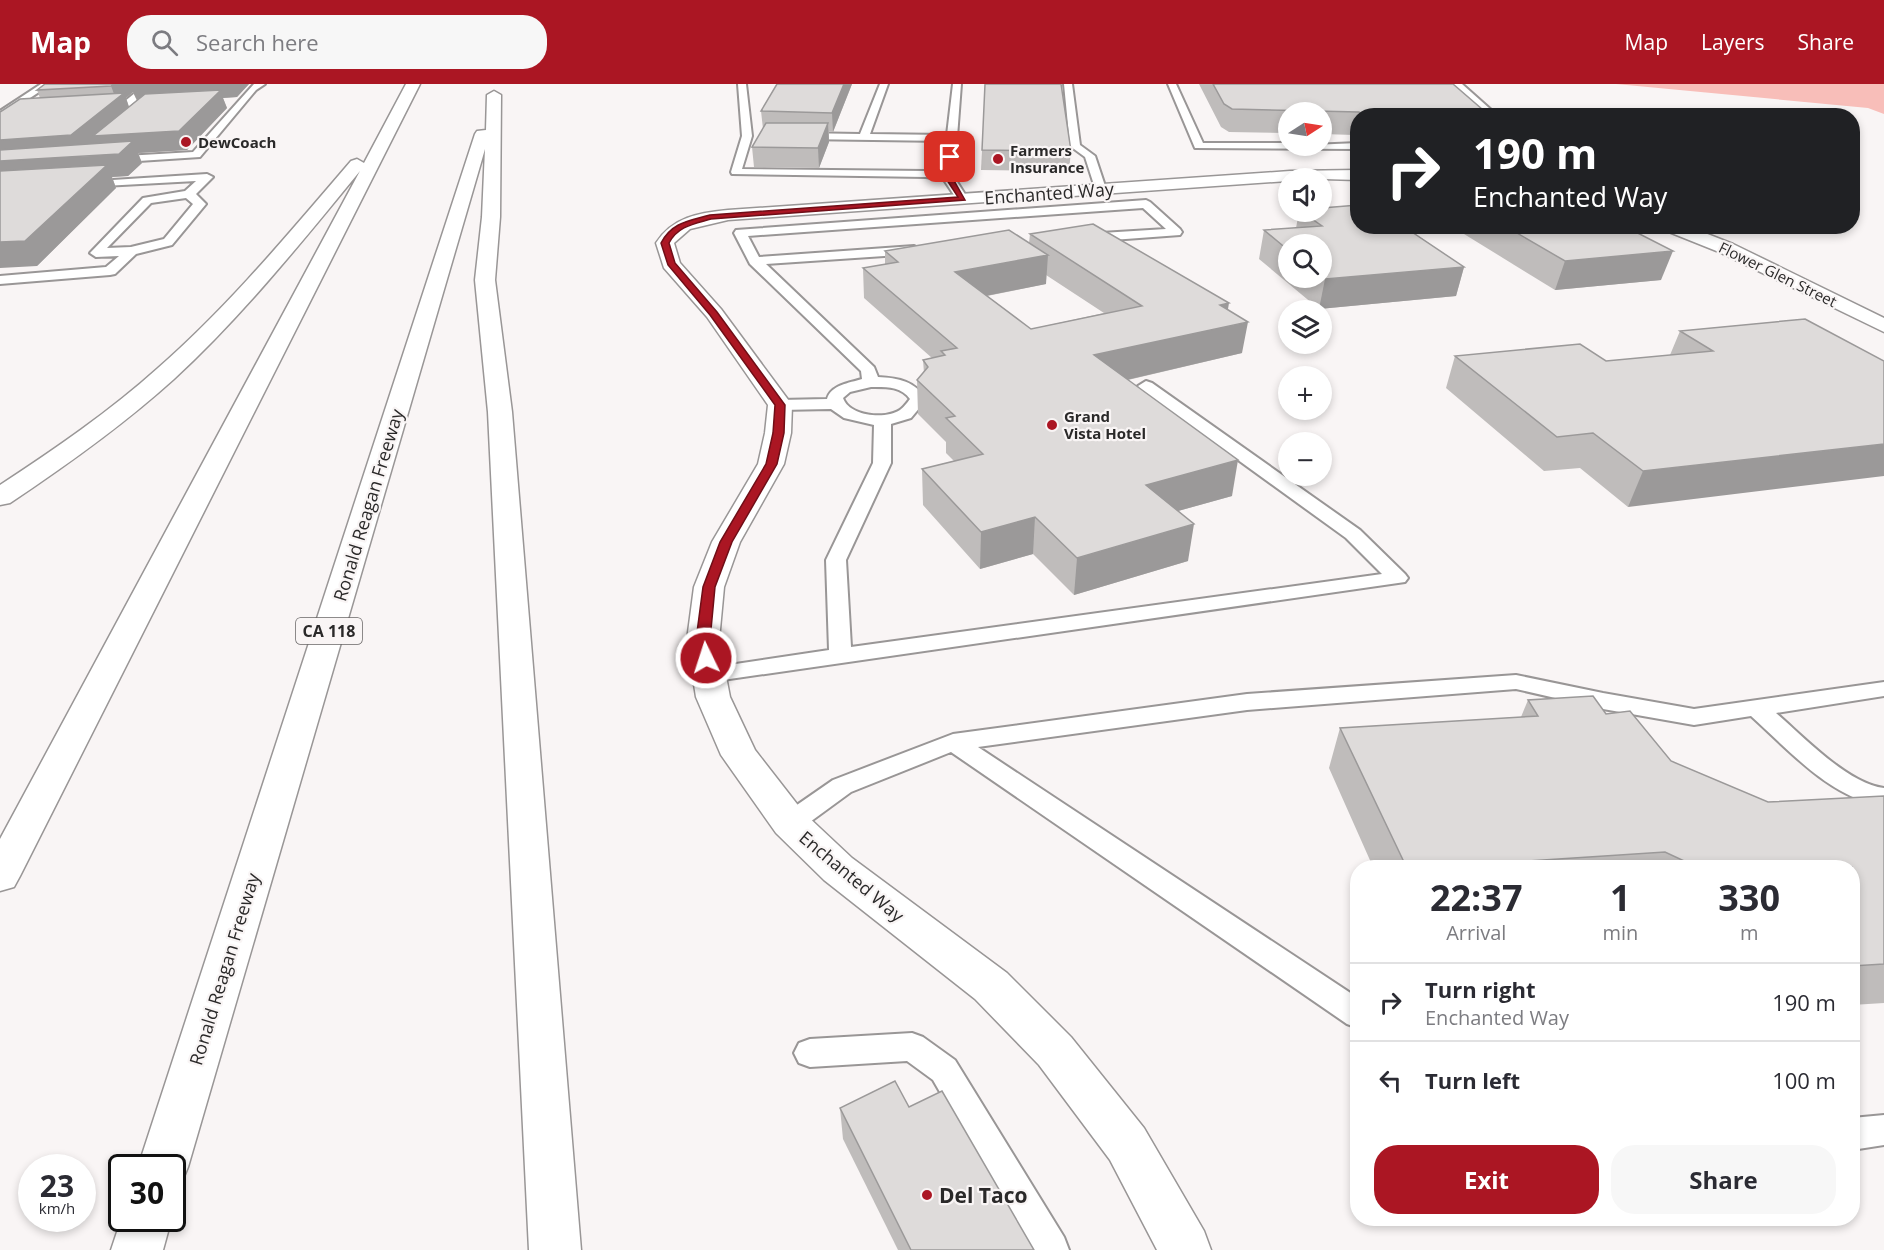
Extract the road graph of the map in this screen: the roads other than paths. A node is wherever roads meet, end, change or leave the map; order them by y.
1 (47, 84) edge
2 (152, 84) edge
3 (261, 84) edge
4 (413, 84) edge
5 (742, 84) edge
6 (884, 84) edge
7 (957, 84) edge
8 (1068, 84) edge
9 (1172, 84) edge
10 (1457, 84) edge
11 (496, 90) edge
12 (139, 107) edge
13 (122, 108) junction
14 (1485, 108) edge
15 (111, 109) edge
16 (23, 114) edge
17 (0, 115) edge
18 (397, 117) junction
19 (794, 136) edge
20 (864, 137) junction
21 (952, 138) junction
22 (1350, 146) edge
23 (96, 161) edge
24 (1350, 175) edge
25 (69, 185) edge
26 (955, 188) junction
27 (1101, 189) junction
28 (189, 194) junction
29 (1690, 234) edge
30 (1071, 239) edge
31 (930, 249) edge
32 (131, 251) junction
33 (755, 261) junction
34 (0, 280) edge
35 (1884, 326) edge
36 (871, 382) junction
37 (1146, 386) dead end
38 (834, 404) junction
39 (780, 405) junction
40 (883, 420) junction
41 (0, 496) edge
42 (840, 655) junction
43 (709, 675) junction
44 (1884, 689) edge
45 (1756, 708) junction
46 (953, 742) junction
47 (1884, 797) edge
48 (790, 823) junction
49 (0, 876) edge
50 (1350, 1011) edge
51 (810, 1053) dead end
52 (1884, 1130) edge
53 (1860, 1133) edge
54 (167, 1154) edge
55 (143, 1232) edge
56 (137, 1250) edge
57 (555, 1250) edge
58 (1051, 1250) edge
59 (1185, 1250) edge

1 - 17 lane
2 - 13 lane
3 - 23 lane
4 - 18 main road
5 - 26 lane
6 - 20 lane
7 - 21 lane
8 - 27 lane
9 - 22 lane
10 - 14 lane
11 - 54 main road, Ronald Reagan Freeway / CA 118
11 - 57 main road
12 - 13 lane
13 - 15 lane
16 - 17 lane
18 - 41 main road
18 - 49 main road
19 - 20 lane
20 - 21 lane
21 - 26 lane
24 - 27 main road, Enchanted Way
25 - 28 lane
26 - 27 main road, Enchanted Way
26 - 39 main road, Enchanted Way
28 - 32 lane
28 - 32 lane
29 - 35 main road, Flower Glen Street
30 - 33 lane
31 - 33 lane
32 - 34 lane
33 - 36 lane
36 - 38 lane
36 - 40 lane
37 - 42 lane
38 - 39 lane
38 - 40 lane
39 - 43 main road, Enchanted Way
40 - 42 lane
42 - 43 lane
43 - 48 main road, Enchanted Way
44 - 45 lane
45 - 46 lane
45 - 47 lane
46 - 48 lane
46 - 50 lane
48 - 59 main road, Enchanted Way
51 - 58 lane
52 - 53 lane
55 - 56 main road

